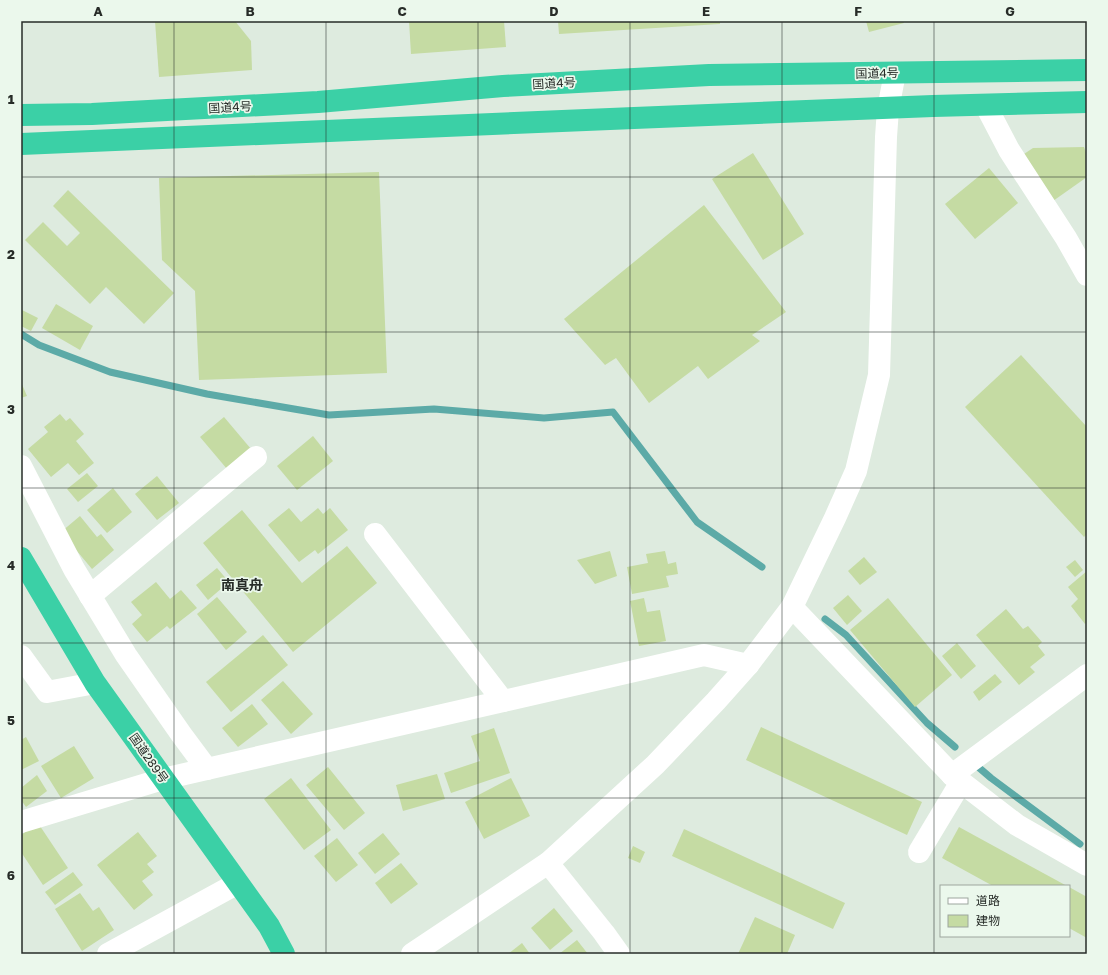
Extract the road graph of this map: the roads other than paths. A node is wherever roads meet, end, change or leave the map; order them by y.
1 (1087, 70) edge
2 (895, 73) junction
3 (1087, 102) edge
4 (986, 106) junction
5 (888, 109) junction
6 (21, 114) edge
7 (21, 144) edge
8 (1087, 275) edge
9 (256, 457) dead end
10 (21, 466) edge
11 (375, 534) dead end
12 (21, 558) edge
13 (90, 596) junction
14 (792, 607) junction
15 (21, 656) edge
16 (748, 665) junction
17 (1087, 675) edge
18 (95, 683) junction
19 (503, 701) junction
20 (207, 769) junction
21 (956, 778) junction
22 (163, 779) junction
23 (21, 822) edge
24 (919, 852) dead end
25 (548, 863) junction
26 (1087, 865) edge
27 (238, 883) junction
28 (108, 954) edge
29 (284, 954) edge
30 (412, 954) edge
31 (619, 954) edge

1 - 2 highway, 国道4号
2 - 5 street
2 - 6 highway, 国道4号
3 - 4 highway
4 - 5 highway
4 - 8 street
5 - 7 highway
5 - 14 street
9 - 13 street
10 - 13 street
11 - 19 street
12 - 18 highway, 国道289号
13 - 20 street
14 - 16 street
14 - 21 street
15 - 18 street
16 - 19 street
16 - 25 street
17 - 21 street
18 - 22 highway, 国道289号
19 - 20 street
20 - 22 street
21 - 24 street
21 - 26 street
22 - 23 street
22 - 27 highway, 国道289号
25 - 30 street
25 - 31 street
27 - 28 street
27 - 29 highway, 国道289号

